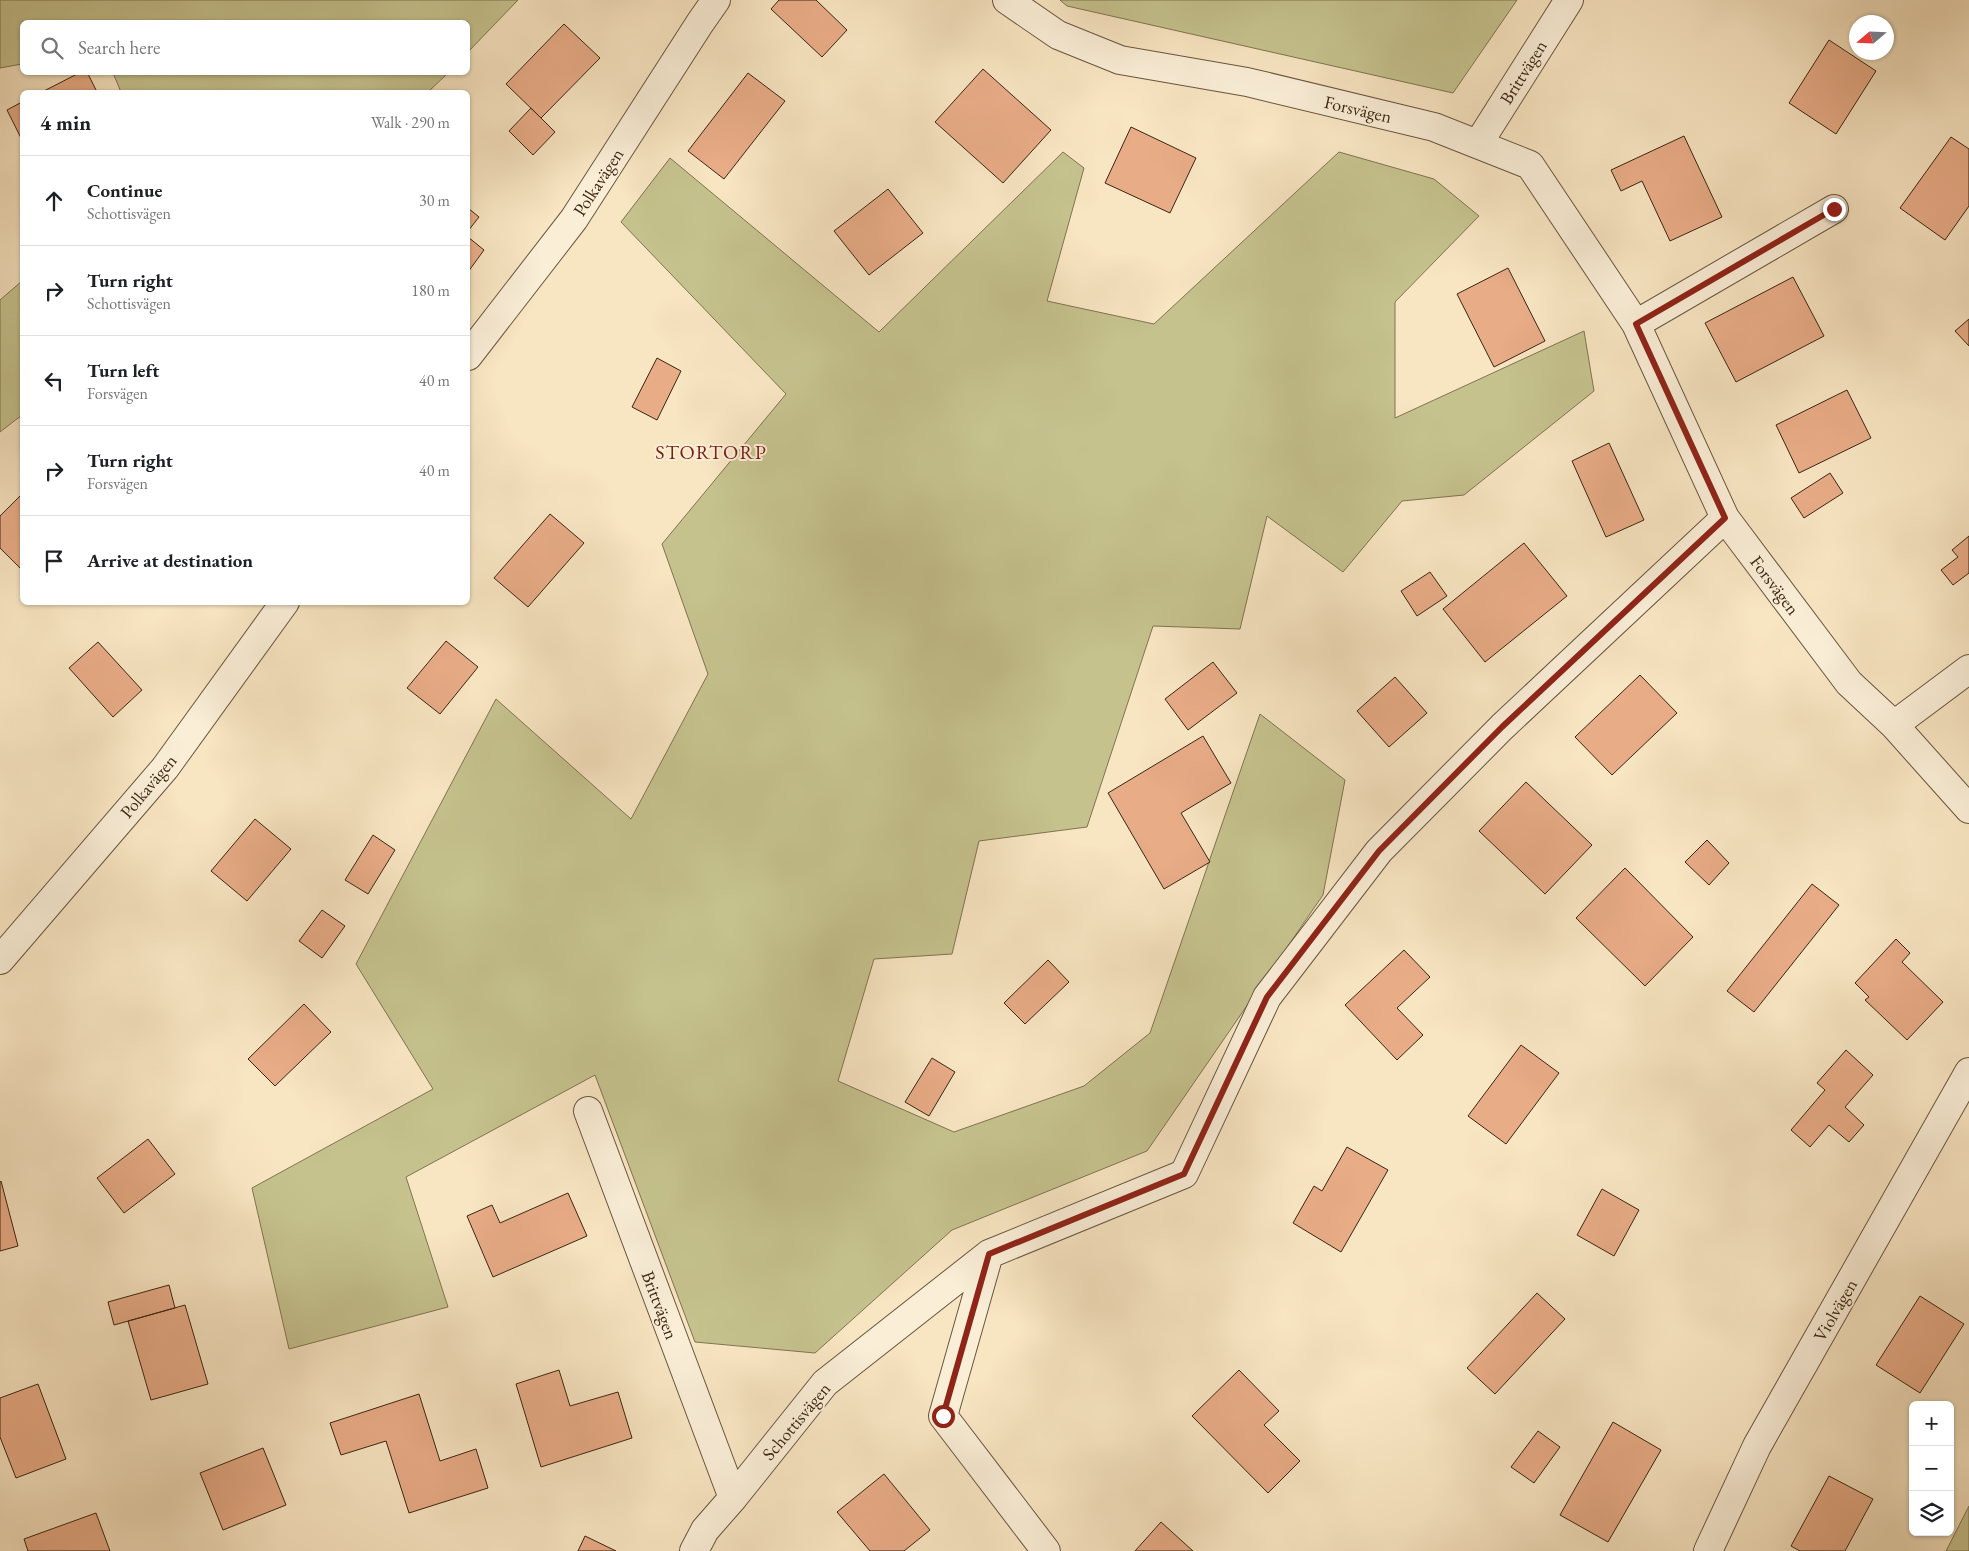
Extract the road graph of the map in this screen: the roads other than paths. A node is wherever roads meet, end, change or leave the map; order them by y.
1 (716, 0) edge
2 (1007, 0) edge
3 (1569, 0) edge
4 (1478, 144) junction
5 (1834, 209) dead end
6 (1636, 324) junction
7 (470, 353) edge
8 (1725, 518) junction
9 (283, 605) edge
10 (1969, 670) edge
11 (1894, 725) junction
12 (1969, 809) edge
13 (0, 960) edge
14 (1969, 1072) edge
15 (588, 1112) dead end
16 (989, 1254) junction
17 (733, 1498) junction
18 (694, 1551) edge
19 (1046, 1551) edge
20 (1708, 1551) edge

1 - 7 street, Polkavägen
2 - 4 street, Forsvägen
3 - 4 street, Brittvägen
4 - 6 street, Forsvägen
5 - 6 street
6 - 8 street, Forsvägen
8 - 11 street, Forsvägen
8 - 16 street, Schottisvägen
9 - 13 street, Polkavägen
10 - 11 street
11 - 12 street, Forsvägen
14 - 20 street, Violvägen
15 - 17 street, Brittvägen
16 - 17 street, Schottisvägen
16 - 19 street
17 - 18 street, Schottisvägen

